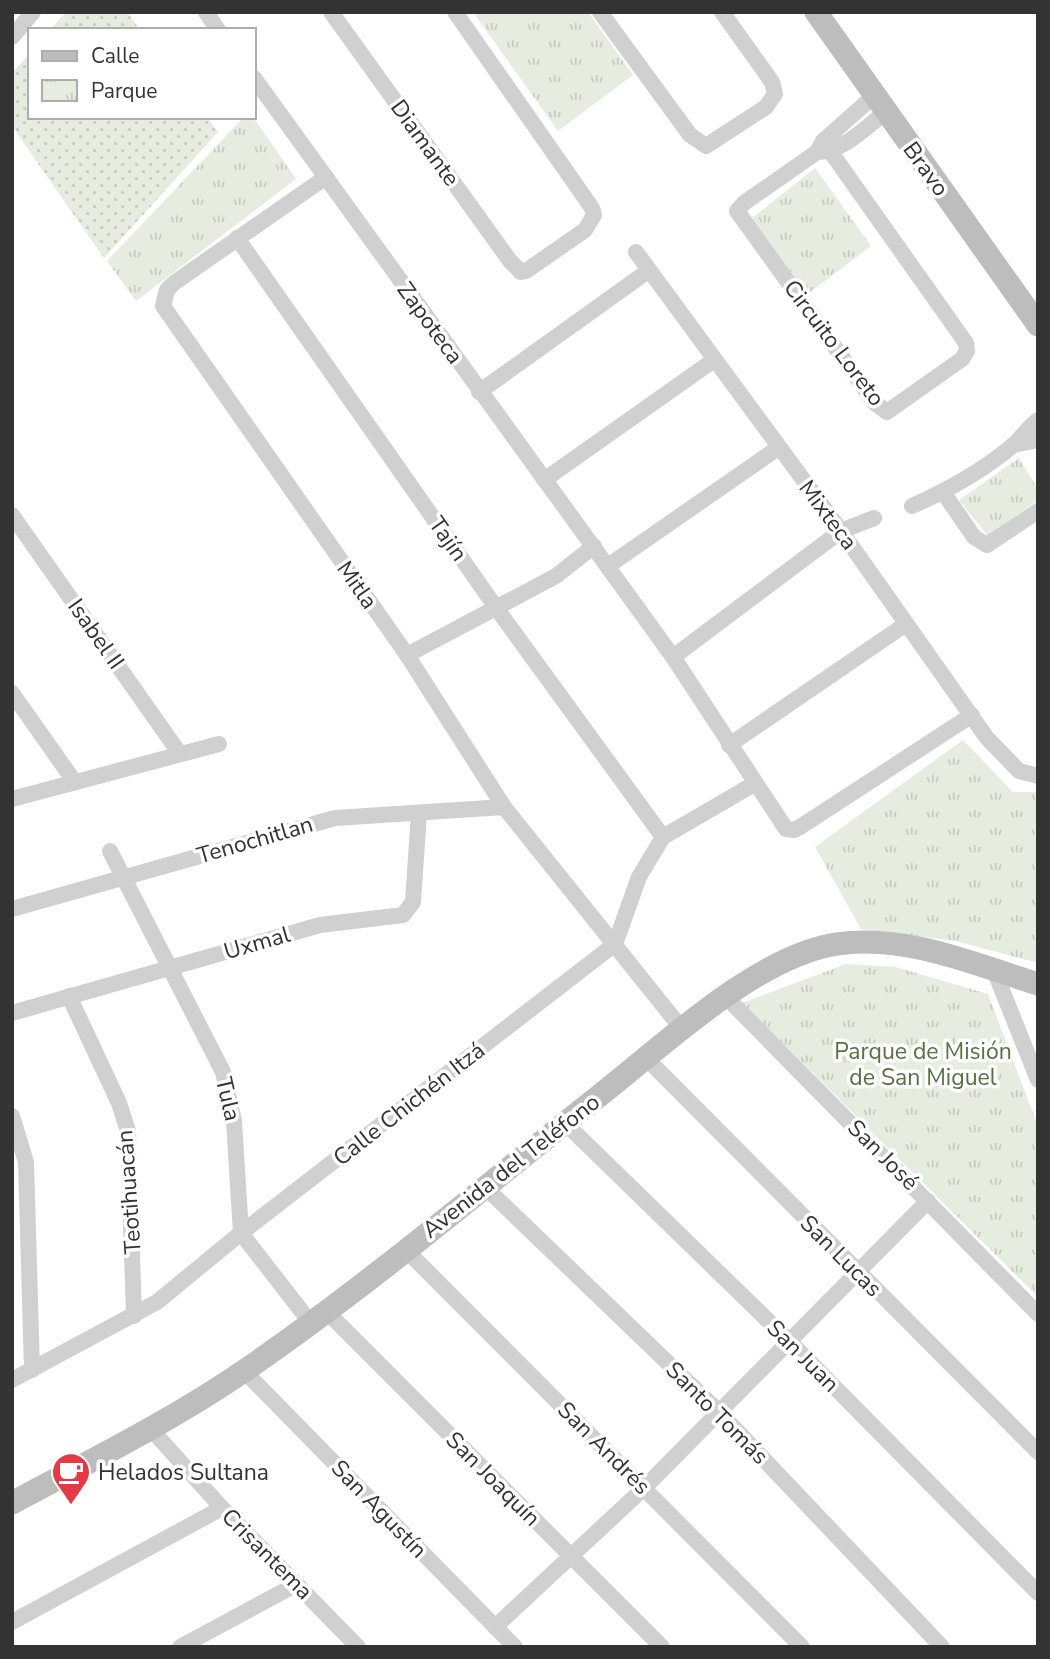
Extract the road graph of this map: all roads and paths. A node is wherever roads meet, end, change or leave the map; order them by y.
1 (33, 12) edge
2 (206, 12) edge
3 (331, 12) edge
4 (455, 12) edge
5 (600, 12) edge
6 (722, 12) edge
7 (816, 12) edge
8 (218, 28) edge
9 (12, 37) edge
10 (256, 81) edge
11 (880, 104) junction
12 (823, 148) junction
13 (326, 177) junction
14 (237, 238) junction
15 (636, 252) dead end
16 (648, 271) junction
17 (1038, 324) edge
18 (714, 360) junction
19 (479, 392) junction
20 (1034, 436) edge
21 (778, 448) junction
22 (544, 480) junction
23 (943, 492) junction
24 (912, 506) dead end
25 (1038, 511) edge
26 (12, 515) edge
27 (874, 518) dead end
28 (841, 531) junction
29 (594, 546) junction
30 (608, 566) junction
31 (497, 608) junction
32 (906, 624) junction
33 (407, 655) junction
34 (673, 657) junction
35 (13, 695) edge
36 (972, 715) junction
37 (219, 744) dead end
38 (729, 745) junction
39 (180, 754) junction
40 (1031, 775) edge
41 (74, 781) junction
42 (754, 784) junction
43 (12, 799) edge
44 (504, 807) junction
45 (419, 813) junction
46 (663, 837) junction
47 (110, 850) dead end
48 (122, 877) junction
49 (12, 909) edge
50 (615, 944) junction
51 (168, 968) junction
52 (994, 970) junction
53 (1038, 984) edge
54 (69, 996) junction
55 (726, 997) junction
56 (12, 1013) edge
57 (682, 1029) junction
58 (647, 1059) junction
59 (1038, 1080) edge
60 (12, 1116) edge
61 (565, 1123) junction
62 (484, 1186) junction
63 (928, 1201) junction
64 (241, 1233) junction
65 (405, 1249) junction
66 (856, 1271) junction
67 (1038, 1314) edge
68 (134, 1316) junction
69 (318, 1316) junction
70 (788, 1340) junction
71 (32, 1370) junction
72 (244, 1371) junction
73 (12, 1380) edge
74 (718, 1411) junction
75 (150, 1428) junction
76 (1038, 1452) edge
77 (644, 1488) junction
78 (12, 1503) edge
79 (222, 1508) junction
80 (572, 1558) junction
81 (296, 1584) junction
82 (1038, 1593) edge
83 (12, 1622) edge
84 (495, 1627) junction
85 (180, 1647) edge
86 (358, 1647) edge
87 (515, 1647) edge
88 (662, 1647) edge
89 (802, 1647) edge
90 (942, 1647) edge

1 - 9 street
2 - 8 street
3 - 4 street, Diamante
5 - 6 street
7 - 11 street, Bravo
10 - 13 street, Zapoteca
11 - 12 street
11 - 17 street, Bravo
12 - 12 street, Circuito Loreto
13 - 14 street, Mitla
13 - 19 street, Zapoteca
14 - 31 street, Tajín
14 - 33 street, Mitla
15 - 16 street, Mixteca
16 - 18 street, Mixteca
16 - 19 street
18 - 21 street, Mixteca
18 - 22 street
19 - 22 street, Zapoteca
20 - 23 street
21 - 28 street, Mixteca
21 - 30 street
22 - 29 street, Zapoteca
23 - 24 street
23 - 25 street
26 - 39 street, Isabel II
27 - 28 street
28 - 32 street, Mixteca
28 - 34 street
29 - 30 street, Zapoteca
29 - 31 street
30 - 34 street, Zapoteca
31 - 33 street
31 - 46 street, Tajín
32 - 36 street, Mixteca
32 - 38 street
33 - 44 street, Mitla
34 - 38 street, Zapoteca
35 - 41 street
36 - 40 street, Mixteca
36 - 42 street, Zapoteca
37 - 39 street
38 - 42 street, Zapoteca
39 - 41 street
41 - 43 street
42 - 46 street
44 - 45 street, Tenochitlan
44 - 50 street, Mitla
45 - 48 street, Tenochitlan
45 - 51 street, Uxmal
46 - 50 street
47 - 48 street, Tula
48 - 49 street, Tenochitlan
48 - 51 street, Tula
50 - 57 street, Mitla
50 - 64 street, Calle Chichén Itzá
51 - 54 street, Uxmal
51 - 64 street, Tula
52 - 53 street, Avenida del Teléfono
52 - 55 street, Avenida del Teléfono
52 - 59 street
54 - 56 street, Uxmal
54 - 68 street, Teotihuacán
55 - 57 street, Avenida del Teléfono
55 - 63 street, San José
57 - 58 street, Avenida del Teléfono
58 - 61 street, Avenida del Teléfono
58 - 66 street, San Lucas
60 - 71 street
61 - 62 street, Avenida del Teléfono
61 - 70 street, San Juan
62 - 65 street, Avenida del Teléfono
62 - 74 street, Santo Tomás
63 - 66 street
63 - 67 street, San José
64 - 68 street, Calle Chichén Itzá
64 - 69 street
65 - 69 street, Avenida del Teléfono
65 - 77 street, San Andrés
66 - 70 street
66 - 76 street, San Lucas
68 - 71 street, Calle Chichén Itzá
69 - 72 street, Avenida del Teléfono
69 - 80 street, San Joaquín
70 - 74 street
70 - 82 street, San Juan
71 - 73 street, Calle Chichén Itzá
72 - 75 street, Avenida del Teléfono
72 - 84 street, San Agustín
74 - 77 street
74 - 90 street, Santo Tomás
75 - 78 street, Avenida del Teléfono
75 - 79 street, Crisantema
77 - 80 street
77 - 89 street, San Andrés
79 - 81 street, Crisantema
79 - 83 street
80 - 84 street
80 - 88 street, San Joaquín
81 - 85 street
81 - 86 street, Crisantema
84 - 87 street, San Agustín

